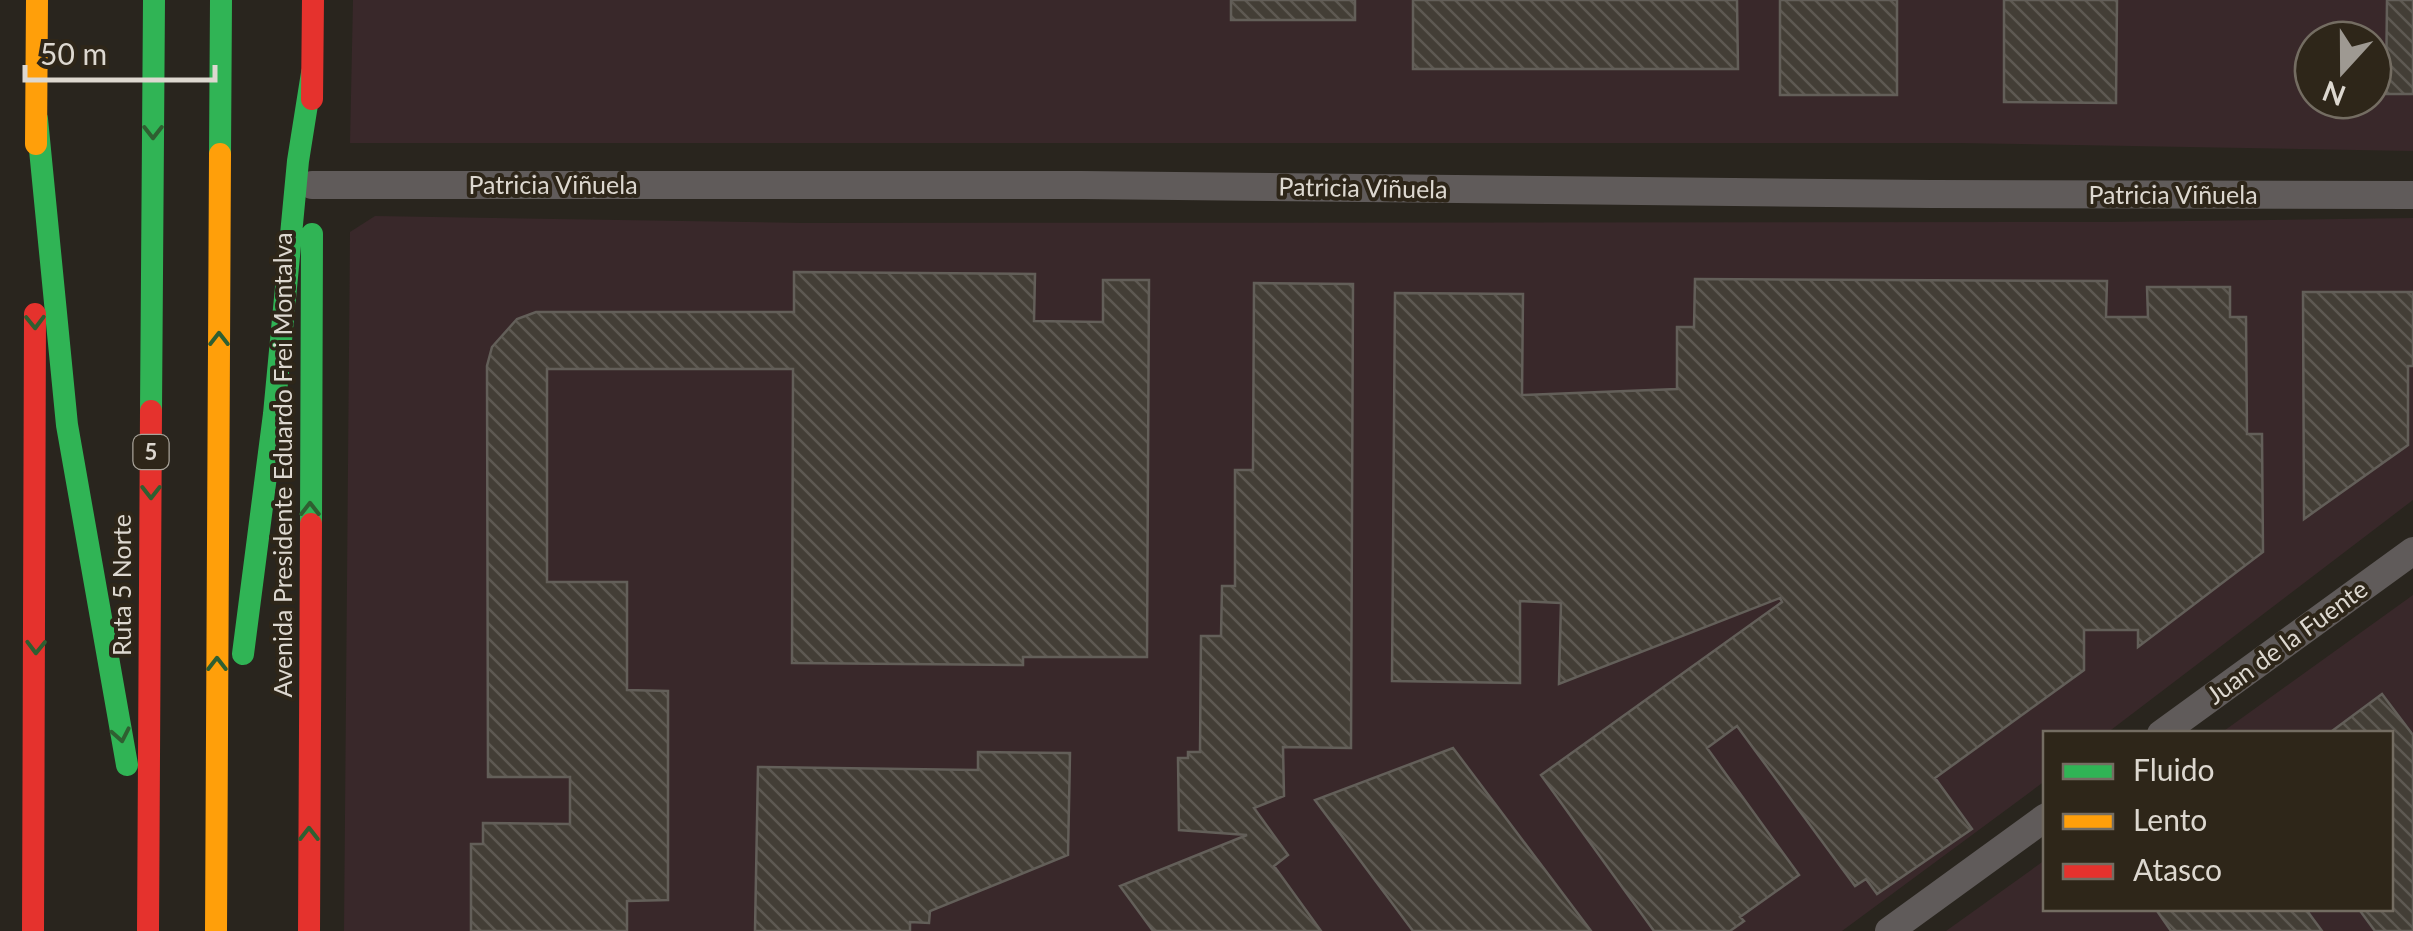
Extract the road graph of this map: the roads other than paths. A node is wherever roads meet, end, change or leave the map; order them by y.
1 (38, 0) edge
2 (154, 0) edge
3 (222, 0) edge
4 (313, 0) edge
5 (312, 72) junction
6 (36, 119) junction
7 (312, 184) junction
8 (2413, 195) edge
9 (2413, 550) edge
10 (2165, 731) edge
11 (2043, 819) edge
12 (216, 832) junction
13 (148, 903) junction
14 (33, 931) edge
15 (148, 931) edge
16 (216, 931) edge
17 (309, 931) edge
18 (1889, 931) edge

1 - 6 main road
2 -> 13 main road, Ruta 5 Norte / 5
12 -> 3 main road
4 - 5 main road, Avenida Presidente Eduardo Frei Montalva
5 - 7 main road, Avenida Presidente Eduardo Frei Montalva
5 - 12 main road
6 -> 13 main road
6 -> 14 main road
7 - 8 street, Patricia Viñuela
17 -> 7 main road, Avenida Presidente Eduardo Frei Montalva
9 - 10 street, Juan de la Fuente
11 - 18 street
12 - 16 main road
13 - 15 main road, Ruta 5 Norte / 5

